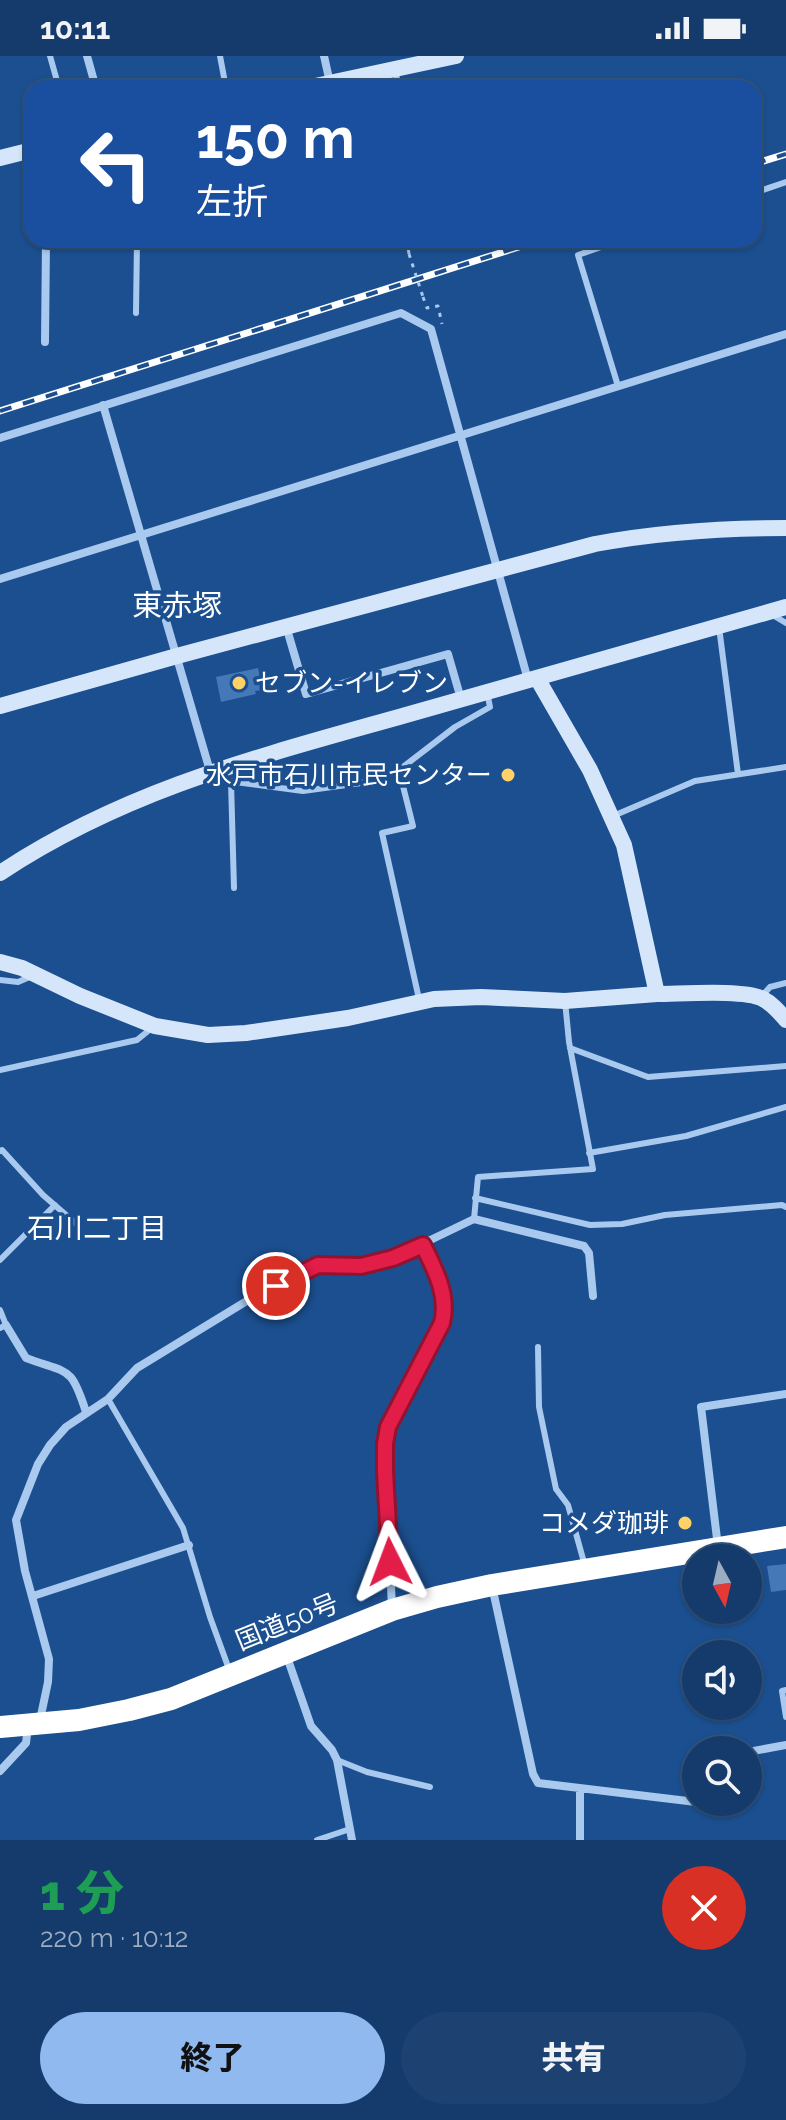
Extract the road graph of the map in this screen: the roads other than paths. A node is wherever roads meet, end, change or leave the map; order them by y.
1 (50, 56) edge
2 (87, 56) edge
3 (220, 56) edge
4 (324, 56) edge
5 (456, 56) edge
6 (423, 59) edge
7 (396, 68) junction
8 (57, 80) edge
9 (94, 80) edge
10 (224, 80) edge
11 (329, 80) edge
12 (343, 80) edge
13 (397, 80) edge
14 (24, 152) edge
15 (0, 158) edge
16 (786, 182) edge
17 (762, 190) edge
18 (46, 248) edge
19 (137, 248) edge
20 (598, 248) edge
21 (136, 313) dead end
22 (786, 334) edge
23 (45, 342) dead end
24 (618, 386) junction
25 (103, 405) junction
26 (0, 438) edge
27 (460, 438) junction
28 (786, 528) edge
29 (141, 535) junction
30 (497, 570) junction
31 (0, 579) edge
32 (786, 607) edge
33 (768, 612) junction
34 (786, 623) edge
35 (286, 626) junction
36 (719, 626) junction
37 (177, 656) junction
38 (533, 679) junction
39 (487, 692) junction
40 (461, 699) junction
41 (0, 706) edge
42 (786, 767) edge
43 (399, 770) junction
44 (210, 771) junction
45 (738, 774) junction
46 (231, 782) junction
47 (613, 816) junction
48 (0, 873) edge
49 (234, 888) dead end
50 (0, 962) edge
51 (35, 975) junction
52 (0, 980) edge
53 (786, 983) edge
54 (657, 994) junction
55 (761, 997) junction
56 (565, 1001) junction
57 (420, 1002) junction
58 (786, 1020) edge
59 (155, 1026) junction
60 (570, 1048) junction
61 (786, 1066) edge
62 (0, 1070) edge
63 (786, 1107) edge
64 (0, 1151) edge
65 (589, 1153) junction
66 (475, 1198) junction
67 (55, 1205) junction
68 (786, 1207) edge
69 (474, 1219) junction
70 (80, 1227) dead end
71 (423, 1245) junction
72 (0, 1260) edge
73 (593, 1296) dead end
74 (0, 1310) edge
75 (3, 1327) edge
76 (538, 1347) dead end
77 (786, 1394) edge
78 (108, 1399) junction
79 (86, 1412) junction
80 (786, 1537) edge
81 (718, 1544) edge
82 (743, 1544) edge
83 (189, 1545) junction
84 (682, 1554) edge
85 (586, 1570) junction
86 (492, 1585) junction
87 (33, 1596) junction
88 (392, 1610) junction
89 (286, 1653) junction
90 (232, 1675) junction
91 (786, 1690) edge
92 (786, 1717) edge
93 (34, 1725) junction
94 (0, 1727) edge
95 (786, 1745) edge
96 (762, 1749) edge
97 (337, 1760) junction
98 (0, 1771) edge
99 (430, 1787) dead end
100 (580, 1788) junction
101 (682, 1800) edge
102 (350, 1829) junction
103 (317, 1840) edge
104 (352, 1840) edge
105 (580, 1840) edge

1 - 8 lane
2 - 9 street
3 - 10 lane
4 - 11 street
5 - 6 street
6 - 7 street
7 - 12 street
7 - 13 lane
14 - 15 street
16 - 17 lane
18 - 23 street
19 - 21 lane
20 - 24 lane
22 - 24 street
24 - 27 street
25 - 26 street
25 - 27 street
25 - 29 street
27 - 29 street
27 - 30 street
28 - 30 street
29 - 31 street
29 - 37 street
30 - 35 street
30 - 38 street
32 - 33 street
33 - 34 lane
33 - 36 street
35 - 37 street
35 - 40 street
36 - 38 street
36 - 45 lane
37 - 41 street
37 - 44 street
38 - 39 street
38 - 47 street
39 - 40 street
39 - 43 lane
40 - 44 street
42 - 45 lane
43 - 46 lane
43 - 57 lane
44 - 46 lane
44 - 48 street
45 - 47 lane
46 - 49 lane
47 - 54 street
50 - 51 street
51 - 52 lane
51 - 59 street
53 - 55 lane
54 - 55 street
54 - 56 street
55 - 58 street
56 - 57 street
56 - 60 lane
57 - 59 street
59 - 62 lane
60 - 61 lane
60 - 65 lane
63 - 65 lane
64 - 67 lane
65 - 66 lane
66 - 68 lane
66 - 69 lane
67 - 70 lane
67 - 72 lane
69 - 71 street
69 - 73 street
71 - 78 street
71 - 88 street
74 - 75 lane
75 - 79 street
76 - 85 lane
77 - 81 street
78 - 79 street
78 - 83 lane
79 - 87 street
80 - 82 highway, 国道50号
83 - 87 street
83 - 90 lane
84 - 85 highway, 国道50号
85 - 86 highway, 国道50号
86 - 88 highway, 国道50号
86 - 100 street
87 - 93 street
88 - 89 highway, 国道50号
89 - 90 highway, 国道50号
89 - 97 street
90 - 93 highway, 国道50号
91 - 92 lane
93 - 94 highway, 国道50号
93 - 98 street
95 - 96 street
97 - 99 lane
97 - 102 street
100 - 101 street
100 - 105 street
102 - 103 lane
102 - 104 street

